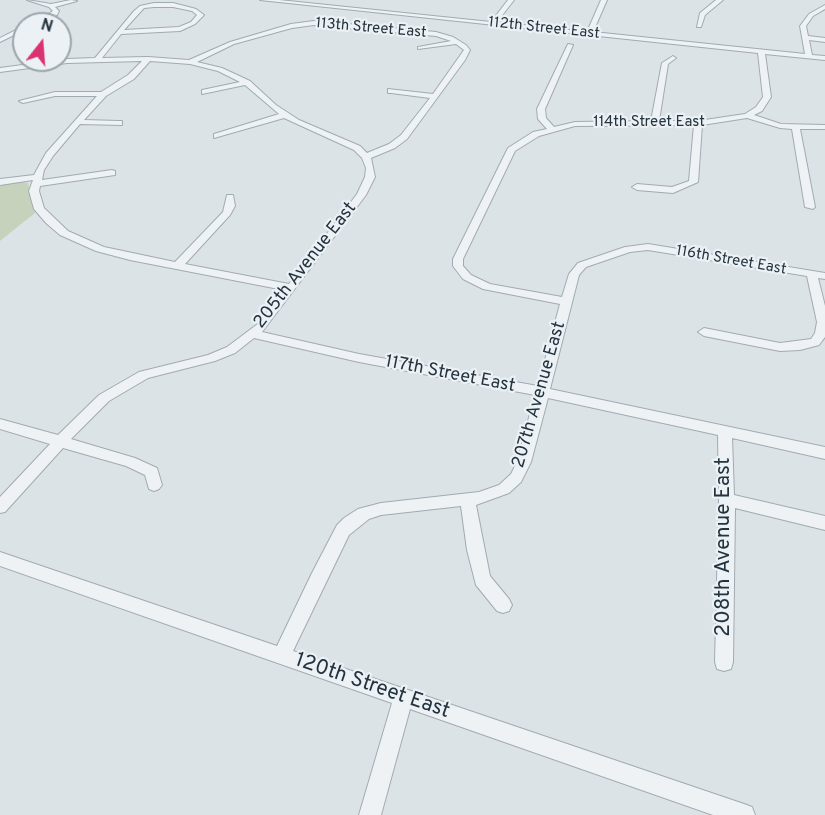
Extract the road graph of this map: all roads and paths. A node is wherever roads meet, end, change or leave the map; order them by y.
1 (30, 0) edge
2 (264, 0) edge
3 (314, 0) edge
4 (511, 0) edge
5 (604, 0) edge
6 (720, 0) edge
7 (74, 1) edge
8 (308, 4) junction
9 (51, 6) junction
10 (825, 7) edge
11 (56, 12) edge
12 (284, 21) dead end
13 (493, 23) junction
14 (356, 25) junction
15 (291, 26) junction
16 (699, 26) dead end
17 (119, 32) junction
18 (589, 33) junction
19 (342, 35) dead end
20 (805, 38) junction
21 (470, 39) dead end
22 (825, 40) edge
23 (459, 41) junction
24 (570, 45) dead end
25 (420, 48) dead end
26 (761, 52) junction
27 (809, 57) junction
28 (673, 58) dead end
29 (825, 58) edge
30 (148, 59) junction
31 (98, 60) junction
32 (190, 62) junction
33 (0, 70) edge
34 (247, 83) junction
35 (391, 91) dead end
36 (206, 92) dead end
37 (103, 94) junction
38 (435, 96) junction
39 (23, 101) dead end
40 (285, 115) junction
41 (747, 116) junction
42 (77, 122) junction
43 (119, 123) dead end
44 (656, 123) junction
45 (698, 123) junction
46 (825, 127) edge
47 (551, 128) junction
48 (796, 128) junction
49 (217, 136) dead end
50 (366, 157) junction
51 (112, 173) dead end
52 (36, 181) junction
53 (0, 182) edge
54 (637, 187) dead end
55 (230, 197) dead end
56 (810, 207) dead end
57 (637, 247) joint
58 (177, 266) junction
59 (819, 275) edge
60 (292, 288) junction
61 (566, 301) junction
62 (704, 332) dead end
63 (252, 334) junction
64 (542, 392) junction
65 (0, 424) edge
66 (725, 431) junction
67 (63, 441) junction
68 (825, 453) edge
69 (154, 485) dead end
70 (468, 500) junction
71 (727, 500) junction
72 (0, 507) edge
73 (825, 523) edge
74 (0, 559) edge
75 (503, 605) dead end
76 (282, 656) junction
77 (724, 662) dead end
78 (403, 698) junction
79 (370, 815) edge
80 (744, 815) edge

1 - 9 street
2 - 8 street, 112th Street East
3 - 8 street
4 - 13 street
5 - 18 street
6 - 16 street
7 - 9 street
8 - 13 street, 112th Street East
9 - 11 street
10 - 20 street
12 - 15 street, 113th Street East
13 - 18 street, 112th Street East
14 - 15 street, 113th Street East
14 - 19 street
14 - 23 street, 113th Street East
15 - 32 street
17 - 17 street
17 - 31 street
18 - 26 street, 112th Street East
20 - 22 street
20 - 27 street
21 - 23 street
23 - 25 street
23 - 38 street
24 - 47 street
26 - 27 street, 112th Street East
26 - 41 street
27 - 29 street, 112th Street East
28 - 44 street
30 - 31 street
30 - 32 street
30 - 37 street
31 - 33 street
32 - 34 street
34 - 36 street
34 - 40 street
35 - 38 street
37 - 39 street
37 - 42 street
38 - 50 street
40 - 49 street
40 - 50 street
41 - 45 street, 114th Street East
41 - 48 street
42 - 43 street
42 - 52 street
44 - 45 street, 114th Street East
44 - 47 street, 114th Street East
45 - 54 street
46 - 48 street
47 - 61 street, 114th Street East
48 - 56 street
50 - 60 street, 205th Avenue East
51 - 52 street
52 - 53 street
52 - 58 street
55 - 58 street
57 - 59 street, 116th Street East
57 - 61 street, 207th Avenue East
58 - 60 street
59 - 62 street
60 - 63 street, 205th Avenue East
61 - 64 street, 207th Avenue East
63 - 64 street, 117th Street East
63 - 67 street, 205th Avenue East
64 - 66 street, 117th Street East
64 - 70 street, 207th Avenue East
65 - 67 street
66 - 68 street, 117th Street East
66 - 71 street, 208th Avenue East
67 - 69 street
67 - 72 street, 205th Avenue East
70 - 75 street
70 - 76 street, 207th Avenue East
71 - 73 street
71 - 77 street, 208th Avenue East
74 - 76 street, 120th Street East
76 - 78 street, 120th Street East
78 - 79 street
78 - 80 street, 120th Street East

